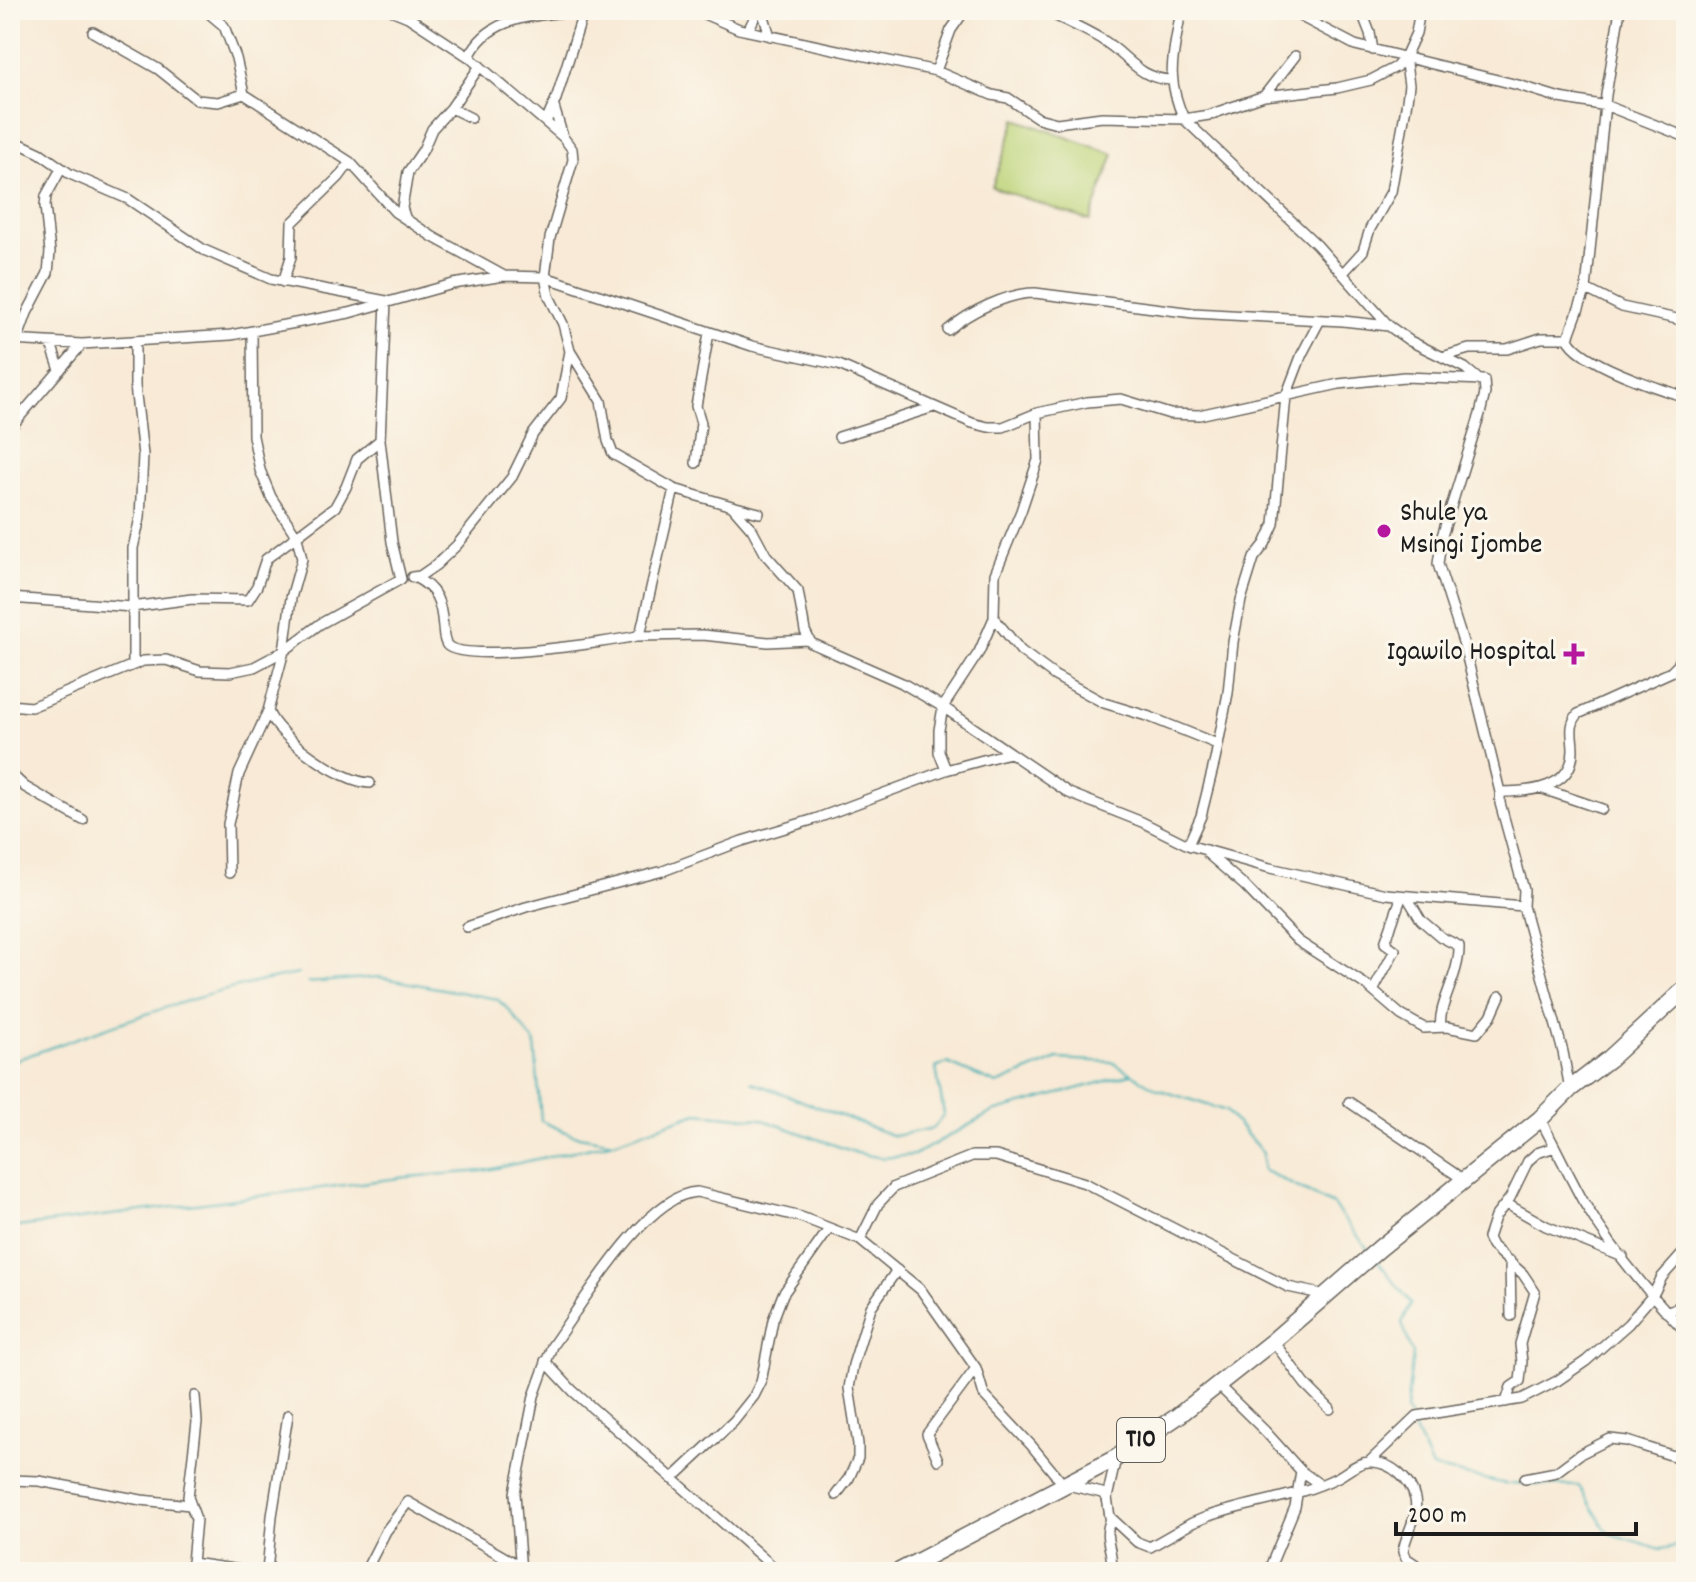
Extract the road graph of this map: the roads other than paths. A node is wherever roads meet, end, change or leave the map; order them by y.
1 (205, 10) edge
2 (391, 10) edge
3 (582, 10) edge
4 (695, 10) edge
5 (760, 10) edge
6 (965, 10) edge
7 (1044, 10) edge
8 (1181, 10) edge
9 (1288, 10) edge
10 (1361, 10) edge
11 (1420, 10) edge
12 (1620, 10) edge
13 (748, 31) junction
14 (93, 32) dead end
15 (770, 36) junction
16 (1373, 50) junction
17 (1295, 56) dead end
18 (469, 57) junction
19 (1405, 57) junction
20 (480, 66) junction
21 (936, 71) junction
22 (1171, 80) junction
23 (244, 94) junction
24 (1264, 96) junction
25 (1607, 106) junction
26 (554, 107) junction
27 (451, 108) junction
28 (471, 118) dead end
29 (1184, 119) junction
30 (546, 122) junction
31 (563, 137) junction
32 (1686, 137) edge
33 (10, 139) edge
34 (350, 162) junction
35 (61, 169) junction
36 (405, 217) junction
37 (1343, 273) junction
38 (504, 276) junction
39 (545, 277) junction
40 (283, 282) junction
41 (1586, 289) junction
42 (386, 301) junction
43 (1320, 320) junction
44 (1686, 321) edge
45 (1389, 326) junction
46 (948, 330) dead end
47 (252, 331) junction
48 (709, 333) junction
49 (1568, 338) junction
50 (14, 341) edge
51 (135, 341) junction
52 (51, 344) junction
53 (82, 344) junction
54 (570, 351) junction
55 (1442, 357) junction
56 (60, 370) junction
57 (1477, 378) junction
58 (1286, 396) junction
59 (1686, 397) edge
60 (934, 407) junction
61 (1037, 413) junction
62 (10, 428) edge
63 (839, 437) dead end
64 (380, 440) junction
65 (696, 463) dead end
66 (674, 489) junction
67 (732, 506) junction
68 (759, 513) dead end
69 (297, 537) junction
70 (414, 577) junction
71 (401, 579) junction
72 (10, 598) edge
73 (132, 607) junction
74 (994, 618) junction
75 (637, 636) junction
76 (808, 640) junction
77 (1686, 645) edge
78 (284, 651) junction
79 (133, 664) junction
80 (14, 705) edge
81 (943, 707) junction
82 (268, 711) junction
83 (1217, 744) junction
84 (1009, 753) junction
85 (946, 770) junction
86 (10, 773) edge
87 (370, 783) dead end
88 (1540, 788) junction
89 (1500, 792) junction
90 (1602, 809) dead end
91 (83, 820) dead end
92 (1188, 845) junction
93 (229, 873) dead end
94 (1402, 896) junction
95 (1523, 906) junction
96 (467, 927) dead end
97 (1686, 988) edge
98 (1373, 991) junction
99 (1500, 996) dead end
100 (1441, 1027) junction
101 (1570, 1089) junction
102 (1349, 1102) dead end
103 (1540, 1119) junction
104 (1555, 1147) junction
105 (1464, 1180) junction
106 (1507, 1204) junction
107 (829, 1229) junction
108 (860, 1240) junction
109 (1686, 1250) edge
110 (1623, 1257) junction
111 (1510, 1261) junction
112 (897, 1270) junction
113 (1328, 1295) junction
114 (1653, 1295) junction
115 (1686, 1304) edge
116 (1666, 1312) junction
117 (1511, 1316) dead end
118 (1686, 1332) edge
119 (1273, 1341) junction
120 (545, 1361) junction
121 (976, 1368) junction
122 (1218, 1385) junction
123 (195, 1396) dead end
124 (1506, 1402) junction
125 (1330, 1409) dead end
126 (288, 1415) dead end
127 (1116, 1458) junction
128 (938, 1460) dead end
129 (1686, 1460) edge
130 (1369, 1462) junction
131 (1301, 1471) junction
132 (1525, 1478) dead end
133 (672, 1479) junction
134 (10, 1480) edge
135 (1063, 1484) junction
136 (1319, 1484) junction
137 (1298, 1491) junction
138 (836, 1495) dead end
139 (1107, 1498) junction
140 (190, 1505) junction
141 (1111, 1519) junction
142 (192, 1563) junction
143 (520, 1569) edge
144 (183, 1572) edge
145 (254, 1572) edge
146 (267, 1572) edge
147 (365, 1572) edge
148 (779, 1572) edge
149 (898, 1572) edge
150 (1110, 1572) edge
151 (1268, 1572) edge
152 (1427, 1572) edge

1 - 23 street
2 - 18 street
3 - 18 street
3 - 26 street
4 - 13 street
5 - 13 street
5 - 15 street
6 - 21 street
7 - 22 street
8 - 22 street
9 - 16 street
10 - 16 street
11 - 19 street
12 - 25 street
13 - 15 street
14 - 23 street
15 - 21 street
16 - 19 street
17 - 24 street
18 - 20 street
19 - 24 street
19 - 25 street
19 - 37 street
20 - 27 street
20 - 30 street
21 - 29 street
22 - 29 street
23 - 34 street
24 - 29 street
25 - 32 street
25 - 41 street
26 - 30 street
26 - 31 street
27 - 28 street
27 - 36 street
29 - 37 street
30 - 31 street
31 - 39 street
33 - 35 street
34 - 36 street
34 - 40 street
35 - 40 street
35 - 50 street
36 - 38 street
37 - 45 street
38 - 39 street
38 - 42 street
39 - 48 street
39 - 54 street
40 - 42 street
41 - 44 street
41 - 49 street
42 - 47 street
42 - 64 street
43 - 45 street
43 - 46 street
43 - 58 street
45 - 55 street
47 - 51 street
47 - 69 street
48 - 60 street
48 - 65 street
49 - 55 street
49 - 59 street
50 - 52 street
51 - 53 street
51 - 73 street
52 - 53 street
52 - 56 street
53 - 56 street
54 - 66 street
54 - 70 street
55 - 57 street
56 - 62 street
57 - 58 street
57 - 89 street
58 - 61 street
58 - 83 street
60 - 61 street
60 - 63 street
61 - 74 street
64 - 69 street
64 - 71 street
66 - 67 street
66 - 75 street
67 - 68 street
67 - 76 street
69 - 73 street
69 - 78 street
70 - 71 street
70 - 75 street
71 - 78 street
72 - 73 street
73 - 79 street
74 - 81 street
74 - 83 street
75 - 76 street
76 - 81 street
77 - 88 street
78 - 79 street
78 - 82 street
79 - 80 street
81 - 84 street
81 - 85 street
82 - 87 street
82 - 93 street
83 - 92 street
84 - 85 street
84 - 92 street
85 - 96 street
86 - 91 street
88 - 89 street
88 - 90 street
89 - 95 street
92 - 94 street
92 - 98 street
94 - 95 street
94 - 98 street
94 - 100 street
95 - 101 street
97 - 101 highway, T10
98 - 100 street
99 - 100 street
101 - 103 highway, T10
102 - 105 street
103 - 104 street
103 - 105 highway, T10
104 - 106 street
104 - 110 street
105 - 113 highway, T10
106 - 110 street
106 - 111 street
107 - 108 street
107 - 120 street
107 - 133 street
108 - 112 street
108 - 113 street
109 - 114 street
110 - 114 street
111 - 117 street
111 - 124 street
112 - 121 street
112 - 138 street
113 - 119 highway, T10
114 - 116 street
114 - 124 street
115 - 116 street
116 - 118 street
119 - 122 highway, T10
119 - 125 street
120 - 133 street
120 - 143 street
121 - 128 street
121 - 135 street
122 - 127 highway, T10
122 - 131 street
123 - 140 street
124 - 130 street
126 - 146 street
127 - 135 highway, T10
127 - 139 street
129 - 132 street
130 - 136 street
130 - 152 street
131 - 136 street
131 - 137 street
133 - 148 street
134 - 140 street
135 - 139 street
135 - 149 highway, T10
136 - 137 street
137 - 141 street
137 - 151 street
139 - 141 street
140 - 142 street
141 - 150 street
142 - 144 street
142 - 145 street
143 - 147 street

